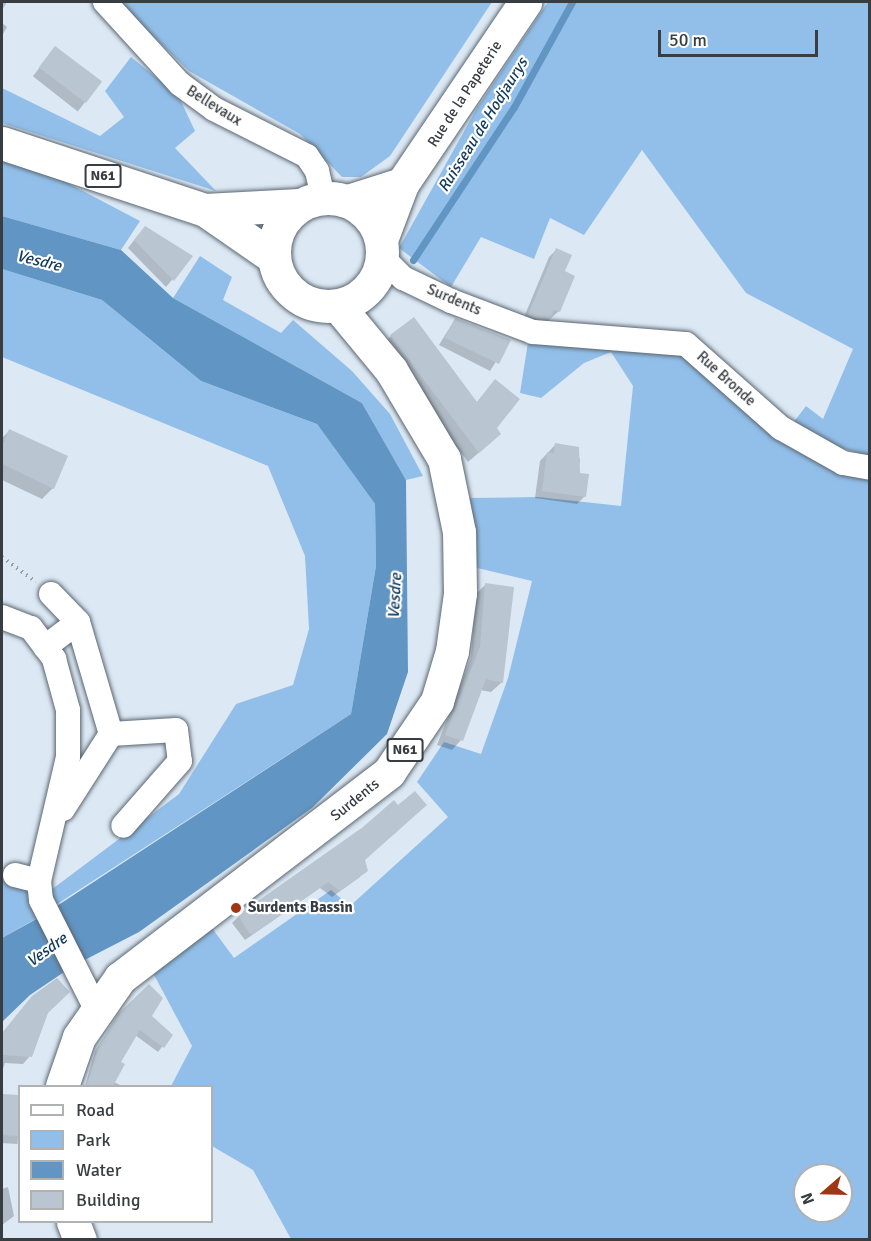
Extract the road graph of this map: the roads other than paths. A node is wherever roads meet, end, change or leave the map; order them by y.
1 (105, 2) edge
2 (525, 2) edge
3 (2, 143) edge
4 (402, 184) junction
5 (323, 202) junction
6 (205, 210) junction
7 (381, 248) junction
8 (273, 257) junction
9 (338, 306) junction
10 (533, 332) joint
11 (870, 468) edge
12 (51, 594) road end
13 (2, 617) edge
14 (78, 622) junction
15 (45, 647) junction
16 (111, 734) junction
17 (55, 821) junction
18 (123, 826) dead end
19 (15, 875) dead end
20 (39, 881) junction
21 (96, 1009) junction
22 (62, 1085) edge
23 (74, 1223) edge
24 (80, 1239) edge

1 - 5 street, Bellevaux
2 - 4 main road, Rue de la Papeterie
3 - 6 main road, N61
4 - 5 main road
4 - 7 main road, Rue de la Papeterie
5 - 6 main road, N61
5 - 7 main road
5 - 8 main road
6 - 8 main road, N61
7 - 9 main road
7 - 10 street, Surdents
8 - 9 main road, N61
9 - 21 main road, Surdents / N61
10 - 11 street, Rue Bronde
12 - 14 street
13 - 15 street
14 - 15 street
14 - 16 street
15 - 17 street
16 - 17 street
16 - 18 street
17 - 20 street
19 - 20 street
20 - 21 street
21 - 22 main road, Surdents / N61
23 - 24 main road

